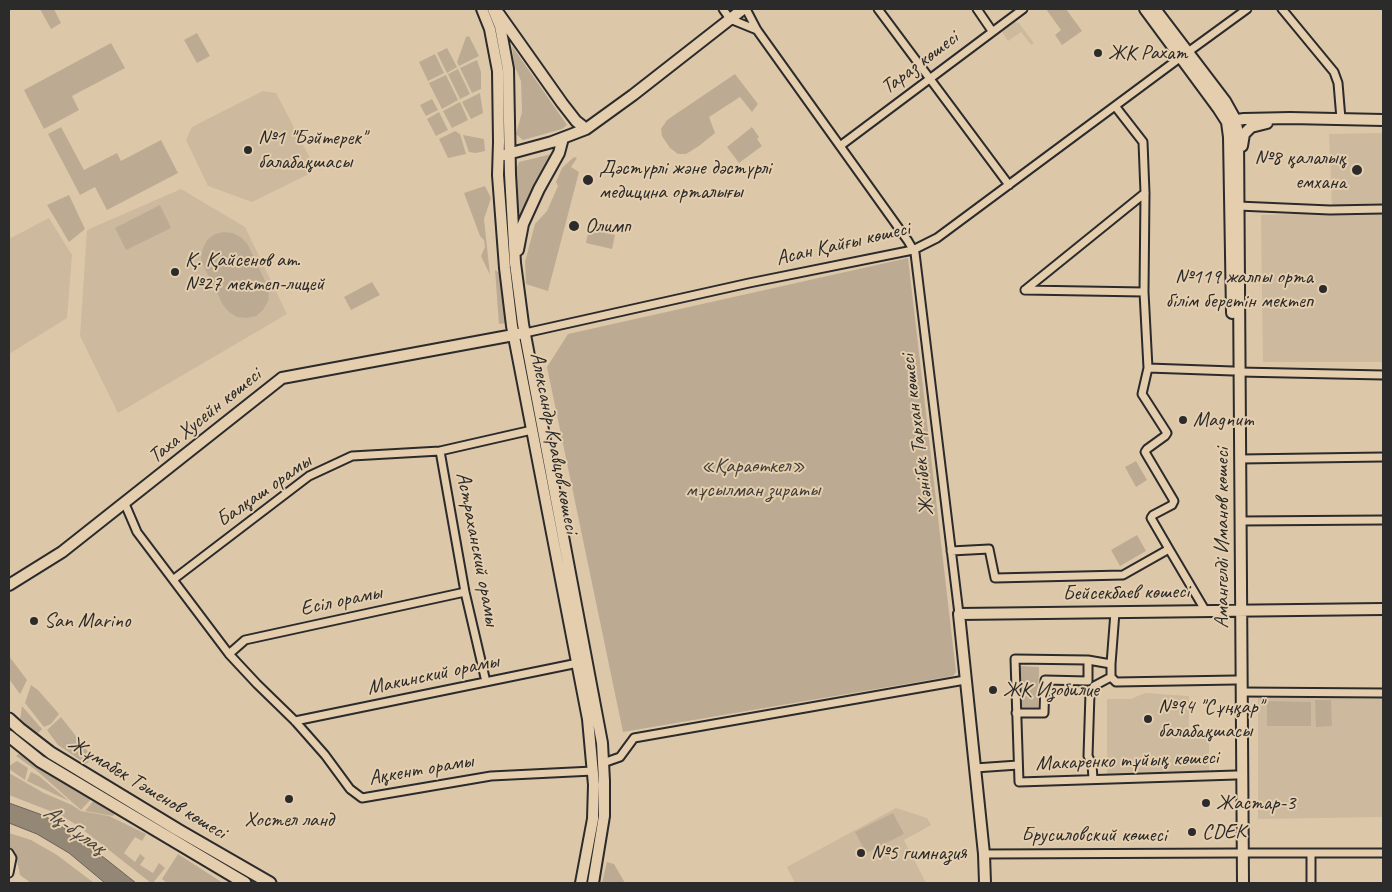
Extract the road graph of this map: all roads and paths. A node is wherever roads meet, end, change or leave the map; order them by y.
1 (482, 9) edge
2 (494, 9) edge
3 (723, 9) edge
4 (745, 9) edge
5 (878, 9) edge
6 (977, 9) edge
7 (1023, 9) edge
8 (1145, 9) edge
9 (1155, 9) edge
10 (1247, 9) edge
11 (1282, 9) edge
12 (730, 19) junction
13 (757, 30) junction
14 (992, 30) junction
15 (1184, 55) junction
16 (929, 77) junction
17 (1115, 106) junction
18 (1290, 118) junction
19 (1341, 119) junction
20 (1383, 120) edge
21 (1231, 121) junction
22 (586, 129) junction
23 (563, 138) junction
24 (840, 146) junction
25 (510, 153) junction
26 (499, 157) junction
27 (1009, 185) junction
28 (1145, 193) junction
29 (1238, 204) junction
30 (1383, 209) edge
31 (913, 250) junction
32 (515, 263) junction
33 (1144, 292) junction
34 (525, 333) junction
35 (514, 335) junction
36 (1148, 368) junction
37 (1236, 371) junction
38 (1383, 375) edge
39 (532, 430) junction
40 (440, 451) junction
41 (1383, 457) edge
42 (1240, 460) junction
43 (125, 504) junction
44 (1383, 520) edge
45 (1240, 521) junction
46 (1169, 549) junction
47 (951, 551) junction
48 (174, 579) junction
49 (9, 585) edge
50 (465, 592) junction
51 (1383, 609) edge
52 (1204, 610) junction
53 (1238, 611) junction
54 (1115, 612) junction
55 (959, 614) junction
56 (229, 654) junction
57 (1088, 660) junction
58 (578, 663) junction
59 (1111, 664) junction
60 (1111, 677) junction
61 (965, 680) junction
62 (1236, 680) junction
63 (486, 682) junction
64 (1242, 692) junction
65 (1383, 693) edge
66 (1016, 713) junction
67 (9, 719) edge
68 (295, 722) junction
69 (9, 736) edge
70 (603, 763) junction
71 (1018, 765) junction
72 (975, 768) junction
73 (593, 771) junction
74 (1236, 775) junction
75 (1094, 779) junction
76 (9, 853) edge
77 (1240, 853) junction
78 (1311, 853) junction
79 (1383, 853) edge
80 (984, 854) junction
81 (9, 873) edge
82 (246, 883) edge
83 (270, 883) edge
84 (581, 883) edge
85 (594, 883) edge
86 (985, 883) edge
87 (1237, 883) edge
88 (1243, 883) edge
89 (1311, 883) edge

1 - 26 main road, Александр Кравцов көшесі
2 - 22 main road
2 - 25 main road, Александр Кравцов көшесі
3 - 12 street
4 - 12 main road
4 - 13 street, Жәнібек Тархан көшесі
5 - 16 street
6 - 14 street
7 - 14 street, Тараз көшесі
8 - 15 main road, Амангелді Иманов көшесі
9 - 15 main road, Амангелді Иманов көшесі
10 - 15 street, Асан Қайғы көшесі
11 - 19 street
12 - 13 street
12 - 22 main road
13 - 24 street, Жәнібек Тархан көшесі
14 - 16 street, Тараз көшесі
15 - 17 street, Асан Қайғы көшесі
15 - 21 main road, Амангелді Иманов көшесі
16 - 24 street, Тараз көшесі
16 - 27 street
17 - 27 street, Асан Қайғы көшесі
17 - 28 street
18 - 19 main road
18 - 21 main road
18 - 29 main road
19 - 20 main road
21 - 29 main road, Амангелді Иманов көшесі
21 - 37 main road, Амангелді Иманов көшесі
22 - 23 main road
23 - 25 main road
23 - 32 main road
24 - 31 street, Жәнібек Тархан көшесі
25 - 26 main road
25 - 32 main road, Александр Кравцов көшесі
26 - 35 main road, Александр Кравцов көшесі
27 - 31 street, Асан Қайғы көшесі
28 - 33 street
28 - 33 street
29 - 30 street
29 - 37 main road, Амангелді Иманов көшесі
31 - 34 street, Асан Қайғы көшесі
31 - 47 street, Жәнібек Тархан көшесі
32 - 34 main road, Александр Кравцов көшесі
33 - 36 street
34 - 35 main road, Таха Хусейн көшесі
34 - 70 main road, Александр Кравцов көшесі
35 - 39 main road, Александр Кравцов көшесі
35 - 43 main road, Таха Хусейн көшесі
36 - 37 street
36 - 46 street
37 - 38 street
37 - 42 main road, Амангелді Иманов көшесі
37 - 53 main road, Амангелді Иманов көшесі
39 - 40 street, Балқаш орамы
39 - 58 main road, Александр Кравцов көшесі
40 - 48 street, Балқаш орамы
40 - 50 street, Астраханский орамы
41 - 42 street
42 - 45 main road, Амангелді Иманов көшесі
43 - 48 street
43 - 49 main road, Таха Хусейн көшесі
44 - 45 street
45 - 53 main road, Амангелді Иманов көшесі
46 - 47 street
46 - 52 street
47 - 55 street, Жәнібек Тархан көшесі
48 - 56 street
50 - 56 street, Есіл орамы
50 - 63 street, Астраханский орамы
51 - 53 main road, Бейсекбаев көшесі
52 - 53 main road, Бейсекбаев көшесі
52 - 54 main road, Бейсекбаев көшесі
53 - 62 main road, Амангелді Иманов көшесі
53 - 64 main road, Амангелді Иманов көшесі
54 - 55 main road, Бейсекбаев көшесі
54 - 59 street
55 - 61 main road, Жәнібек Тархан көшесі
56 - 68 street, Ақкент орамы
57 - 59 street
57 - 66 street
57 - 66 street
58 - 63 street, Макинский орамы
58 - 73 main road, Александр Кравцов көшесі
59 - 60 street
60 - 62 street
60 - 75 street
61 - 70 street
61 - 72 main road, Жәнібек Тархан көшесі
62 - 74 main road, Амангелді Иманов көшесі
63 - 68 street, Макинский орамы
64 - 65 street
64 - 77 main road, Амангелді Иманов көшесі
66 - 71 street
67 - 83 main road, Жұмабек Тәшенов көшесі
68 - 73 street, Ақкент орамы
69 - 82 main road, Жұмабек Тәшенов көшесі
70 - 85 main road, Александр Кравцов көшесі
71 - 72 street, Макаренко тұйық көшесі
71 - 75 street, Макаренко тұйық көшесі
72 - 80 main road, Жәнібек Тархан көшесі
73 - 84 main road, Александр Кравцов көшесі
74 - 75 street, Макаренко тұйық көшесі
74 - 77 main road, Амангелді Иманов көшесі
76 - 81 street
77 - 78 street, Брусиловский көшесі
77 - 80 street, Брусиловский көшесі
77 - 87 main road, Амангелді Иманов көшесі
77 - 88 main road, Амангелді Иманов көшесі
78 - 79 street, Брусиловский көшесі
78 - 89 street
80 - 86 main road, Жәнібек Тархан көшесі

